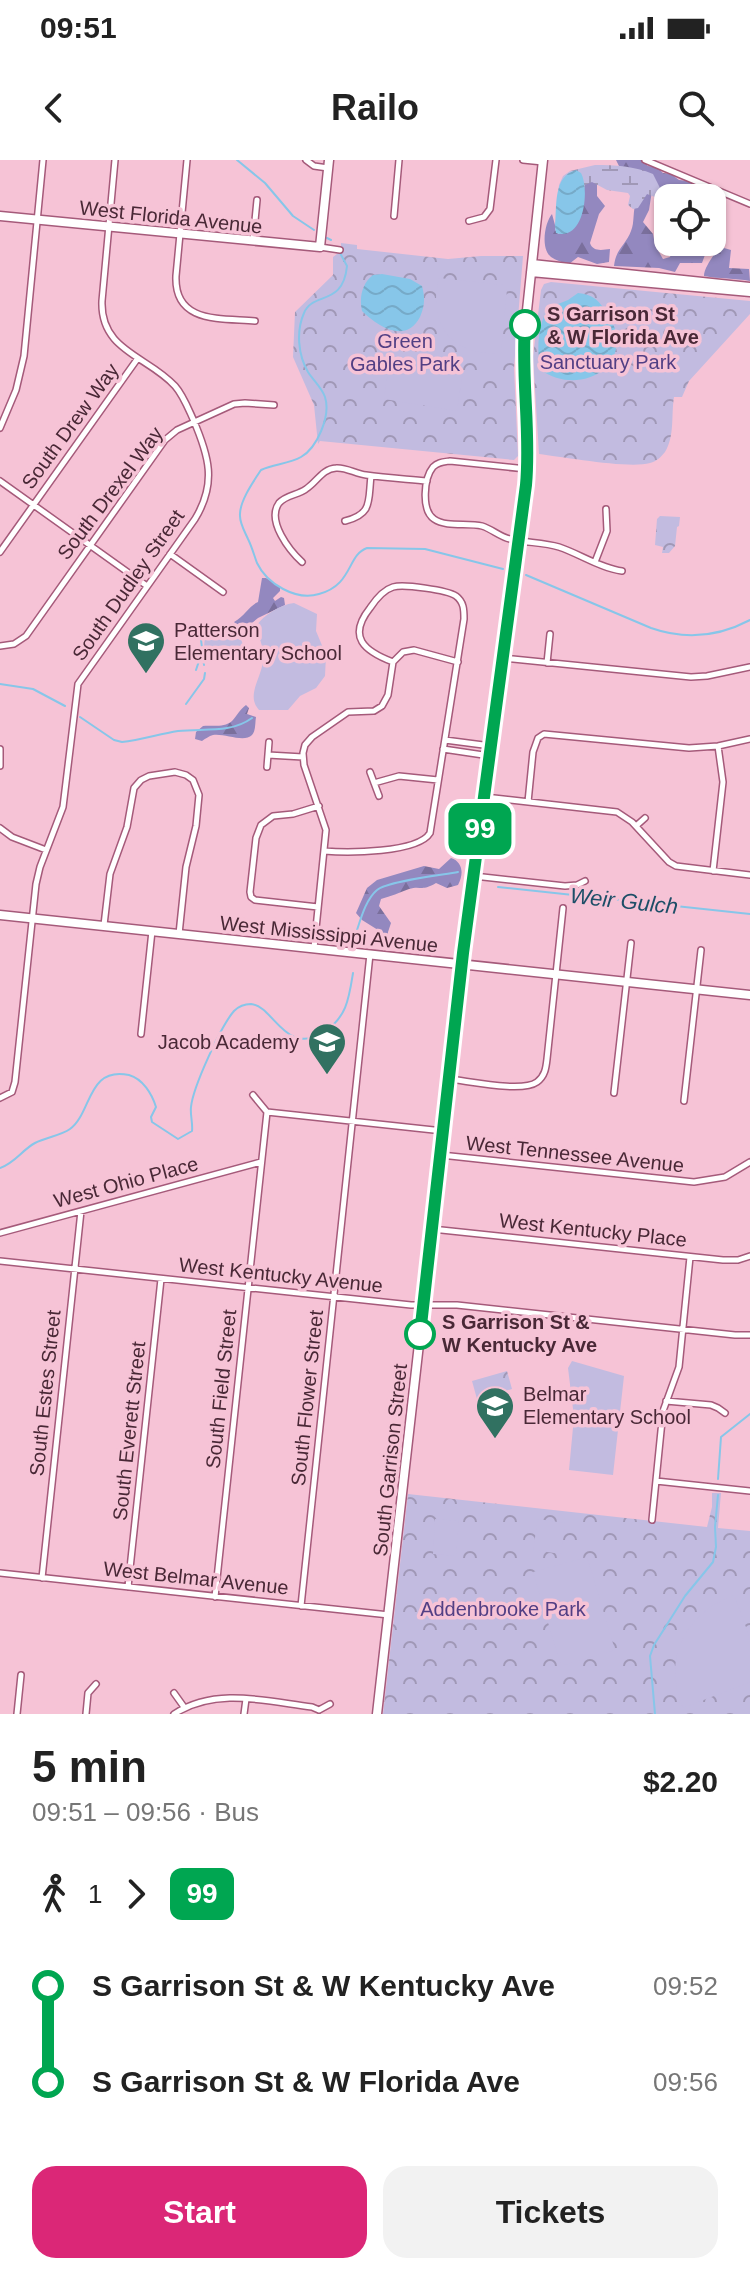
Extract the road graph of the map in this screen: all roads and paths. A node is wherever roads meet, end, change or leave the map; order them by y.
1 (43, 160) edge
2 (115, 160) edge
3 (187, 160) edge
4 (306, 160) edge
5 (399, 160) edge
6 (496, 160) edge
7 (523, 160) edge
8 (543, 161) edge
9 (649, 161) edge
10 (328, 164) edge
11 (257, 200) dead end
12 (750, 204) edge
13 (0, 216) edge
14 (394, 216) dead end
15 (38, 220) junction
16 (469, 221) dead end
17 (109, 227) junction
18 (180, 234) junction
19 (253, 241) junction
20 (320, 247) junction
21 (340, 250) dead end
22 (532, 268) junction
23 (750, 290) edge
24 (255, 321) dead end
25 (138, 358) junction
26 (274, 405) dead end
27 (194, 422) junction
28 (0, 428) edge
29 (527, 469) junction
30 (371, 476) junction
31 (0, 481) edge
32 (427, 481) junction
33 (33, 505) junction
34 (606, 509) dead end
35 (345, 521) dead end
36 (519, 540) junction
37 (90, 545) junction
38 (0, 552) edge
39 (170, 554) junction
40 (302, 562) dead end
41 (595, 562) junction
42 (622, 571) dead end
43 (147, 586) junction
44 (223, 592) dead end
45 (550, 634) dead end
46 (0, 646) edge
47 (503, 658) junction
48 (393, 662) junction
49 (458, 662) junction
50 (547, 663) junction
51 (750, 667) edge
52 (750, 739) edge
53 (444, 740) junction
54 (269, 742) dead end
55 (718, 746) junction
56 (0, 749) edge
57 (443, 749) junction
58 (490, 751) junction
59 (268, 755) junction
60 (303, 757) junction
61 (0, 766) edge
62 (267, 767) dead end
63 (370, 772) dead end
64 (438, 780) junction
65 (374, 783) junction
66 (379, 796) dead end
67 (485, 797) junction
68 (528, 802) junction
69 (319, 806) junction
70 (645, 818) dead end
71 (636, 826) junction
72 (0, 828) edge
73 (46, 850) junction
74 (324, 851) junction
75 (713, 871) junction
76 (750, 875) edge
77 (474, 876) junction
78 (585, 881) dead end
79 (318, 907) junction
80 (563, 908) dead end
81 (0, 915) edge
82 (32, 918) junction
83 (104, 926) junction
84 (152, 931) junction
85 (179, 934) junction
86 (631, 943) dead end
87 (314, 948) junction
88 (701, 950) dead end
89 (370, 954) junction
90 (462, 965) junction
91 (556, 975) junction
92 (626, 982) junction
93 (697, 990) junction
94 (750, 995) edge
95 (141, 1034) dead end
96 (449, 1079) junction
97 (614, 1093) dead end
98 (253, 1095) dead end
99 (0, 1098) edge
100 (684, 1101) dead end
101 (267, 1112) junction
102 (352, 1122) junction
103 (443, 1131) junction
104 (441, 1155) junction
105 (261, 1162) junction
106 (750, 1162) edge
107 (81, 1211) junction
108 (432, 1229) junction
109 (0, 1233) edge
110 (690, 1256) junction
111 (750, 1256) edge
112 (0, 1261) edge
113 (75, 1269) junction
114 (161, 1279) junction
115 (248, 1288) junction
116 (334, 1298) junction
117 (423, 1306) junction
118 (682, 1329) junction
119 (750, 1335) edge
120 (666, 1401) junction
121 (725, 1413) dead end
122 (656, 1481) junction
123 (750, 1491) edge
124 (652, 1520) dead end
125 (0, 1573) edge
126 (42, 1578) junction
127 (128, 1587) junction
128 (215, 1597) junction
129 (301, 1606) junction
130 (389, 1615) junction
131 (21, 1675) dead end
132 (96, 1684) dead end
133 (174, 1693) dead end
134 (246, 1699) junction
135 (330, 1704) dead end
136 (184, 1707) junction
137 (320, 1712) edge
138 (17, 1714) edge
139 (86, 1714) edge
140 (174, 1714) edge
141 (244, 1714) edge
142 (377, 1714) edge

1 - 15 street
2 - 17 street, South Dudley Street
3 - 18 street
4 - 10 street
5 - 14 street
6 - 16 street
7 - 8 street
8 - 22 main road, South Garrison Street
9 - 12 street
10 - 20 main road
11 - 19 street
13 - 15 main road, West Florida Avenue
15 - 17 main road, West Florida Avenue
15 - 28 street
17 - 18 main road, West Florida Avenue
17 - 25 street, South Dudley Street
18 - 19 main road, West Florida Avenue
18 - 24 street
19 - 20 main road, West Florida Avenue
20 - 21 street, West Florida Avenue
22 - 23 main road
22 - 29 main road, South Garrison Street
25 - 27 street, South Dudley Street
25 - 33 street, South Drew Way
26 - 27 street, South Drexel Way
27 - 37 street, South Drexel Way
27 - 39 street, South Dudley Street
29 - 32 street
29 - 36 main road, South Garrison Street
30 - 32 street
30 - 35 street
30 - 40 street
31 - 33 street
32 - 36 street
33 - 37 street
33 - 38 street, South Drew Way
34 - 41 street
36 - 41 street
36 - 47 main road, South Garrison Street
37 - 43 street
37 - 46 street, South Drexel Way
39 - 43 street, South Dudley Street
39 - 44 street
41 - 42 street
43 - 73 street, South Dudley Street
45 - 50 street
47 - 50 street
47 - 58 main road, South Garrison Street
48 - 49 street
48 - 49 street
48 - 60 street
49 - 53 street
50 - 51 street
52 - 55 street
53 - 57 street
53 - 58 street
54 - 59 street
55 - 68 street
55 - 75 street
56 - 61 street
57 - 58 street
57 - 64 street
58 - 67 main road, South Garrison Street
59 - 60 street
59 - 62 street
60 - 69 street
63 - 65 street
64 - 65 street
64 - 74 street
65 - 66 street
67 - 68 street
67 - 77 main road, South Garrison Street
68 - 71 street
69 - 74 street
69 - 79 street
70 - 71 street
71 - 75 street
72 - 73 street
73 - 82 street, South Dudley Street
74 - 79 street
75 - 76 street
77 - 78 street
77 - 90 main road, South Garrison Street
79 - 87 street
80 - 91 street
81 - 82 main road, West Mississippi Avenue
82 - 83 main road, West Mississippi Avenue
82 - 99 street, South Dudley Street
83 - 84 main road, West Mississippi Avenue
83 - 85 street
84 - 85 main road, West Mississippi Avenue
84 - 95 street
85 - 87 main road, West Mississippi Avenue
86 - 92 street
87 - 89 main road, West Mississippi Avenue
88 - 93 street
89 - 90 main road, West Mississippi Avenue
89 - 102 street, South Flower Street
90 - 91 main road, West Mississippi Avenue
90 - 96 main road, South Garrison Street
91 - 92 main road, West Mississippi Avenue
91 - 96 street
92 - 93 main road, West Mississippi Avenue
92 - 97 street
93 - 94 main road, West Mississippi Avenue
93 - 100 street
96 - 103 main road, South Garrison Street
98 - 101 street
101 - 102 street, West Tennessee Avenue
101 - 105 street, South Field Street
102 - 103 street, West Tennessee Avenue
102 - 116 street, South Flower Street
103 - 104 main road, South Garrison Street
104 - 106 street, West Tennessee Avenue
104 - 108 main road, South Garrison Street
105 - 107 street, West Ohio Place
105 - 115 street, South Field Street
107 - 109 street, West Ohio Place
107 - 113 street, South Estes Street
108 - 110 street, West Kentucky Place
108 - 117 main road, South Garrison Street
110 - 111 street, West Kentucky Place
110 - 118 street
112 - 113 street, West Kentucky Avenue
113 - 114 street, West Kentucky Avenue
113 - 126 street, South Estes Street
114 - 115 street, West Kentucky Avenue
114 - 127 street, South Everett Street
115 - 116 street, West Kentucky Avenue
115 - 128 street, South Field Street
116 - 117 street, West Kentucky Avenue
116 - 129 street, South Flower Street
117 - 118 street, West Kentucky Avenue
117 - 130 main road, South Garrison Street
118 - 119 street, West Kentucky Avenue
118 - 120 street
120 - 121 street
120 - 122 street
122 - 123 street
122 - 124 street
125 - 126 street, West Belmar Avenue
126 - 127 street, West Belmar Avenue
127 - 128 street, West Belmar Avenue
128 - 129 street, West Belmar Avenue
129 - 130 street, West Belmar Avenue
130 - 142 main road, South Garrison Street
131 - 138 street
132 - 139 street
133 - 136 street
134 - 136 street
134 - 137 street
134 - 141 street
135 - 137 street
136 - 140 street

